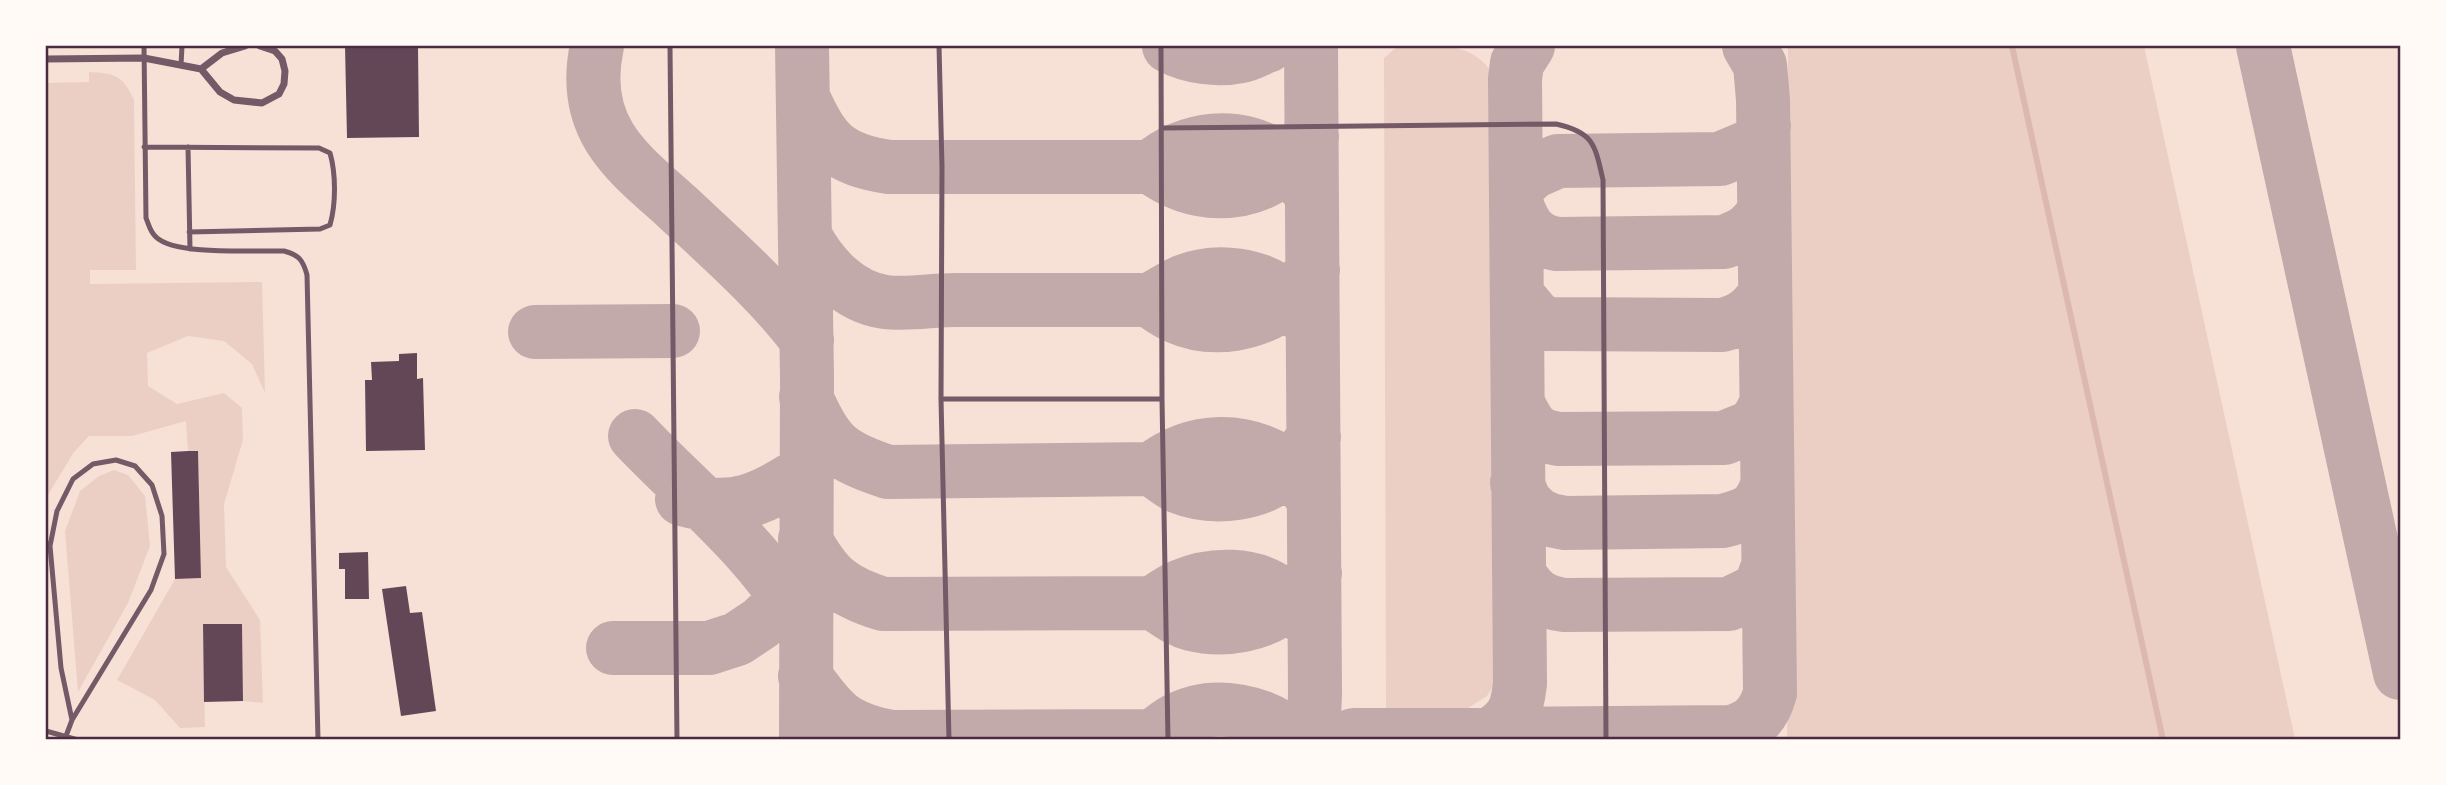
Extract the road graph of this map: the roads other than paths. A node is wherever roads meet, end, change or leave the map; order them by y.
1 (144, 46) edge
2 (182, 46) edge
3 (245, 46) edge
4 (260, 46) edge
5 (670, 46) edge
6 (939, 46) edge
7 (1161, 46) edge
8 (277, 48) edge
9 (144, 58) junction
10 (46, 59) edge
11 (181, 65) junction
12 (201, 69) junction
13 (1161, 128) junction
14 (144, 147) junction
15 (188, 147) junction
16 (190, 232) junction
17 (190, 249) junction
18 (941, 399) junction
19 (1162, 399) junction
20 (48, 544) edge
21 (72, 720) junction
22 (46, 730) edge
23 (66, 736) junction
24 (78, 740) edge
25 (318, 740) edge
26 (677, 740) edge
27 (949, 740) edge
28 (1168, 740) edge
29 (1606, 740) edge

1 - 9 lane
2 - 11 lane
3 - 12 street
4 - 8 street
5 - 26 lane
6 - 18 lane
7 - 13 lane
8 - 12 street
9 - 10 street
9 - 11 street
9 - 14 lane
11 - 12 street
13 - 19 lane
13 - 29 lane
14 - 15 lane
14 - 17 lane
15 - 16 lane
15 - 16 lane
16 - 17 lane
17 - 25 lane
18 - 19 lane
18 - 27 lane
19 - 28 lane
20 - 21 lane
20 - 21 lane
21 - 23 lane
22 - 23 lane
23 - 24 lane

